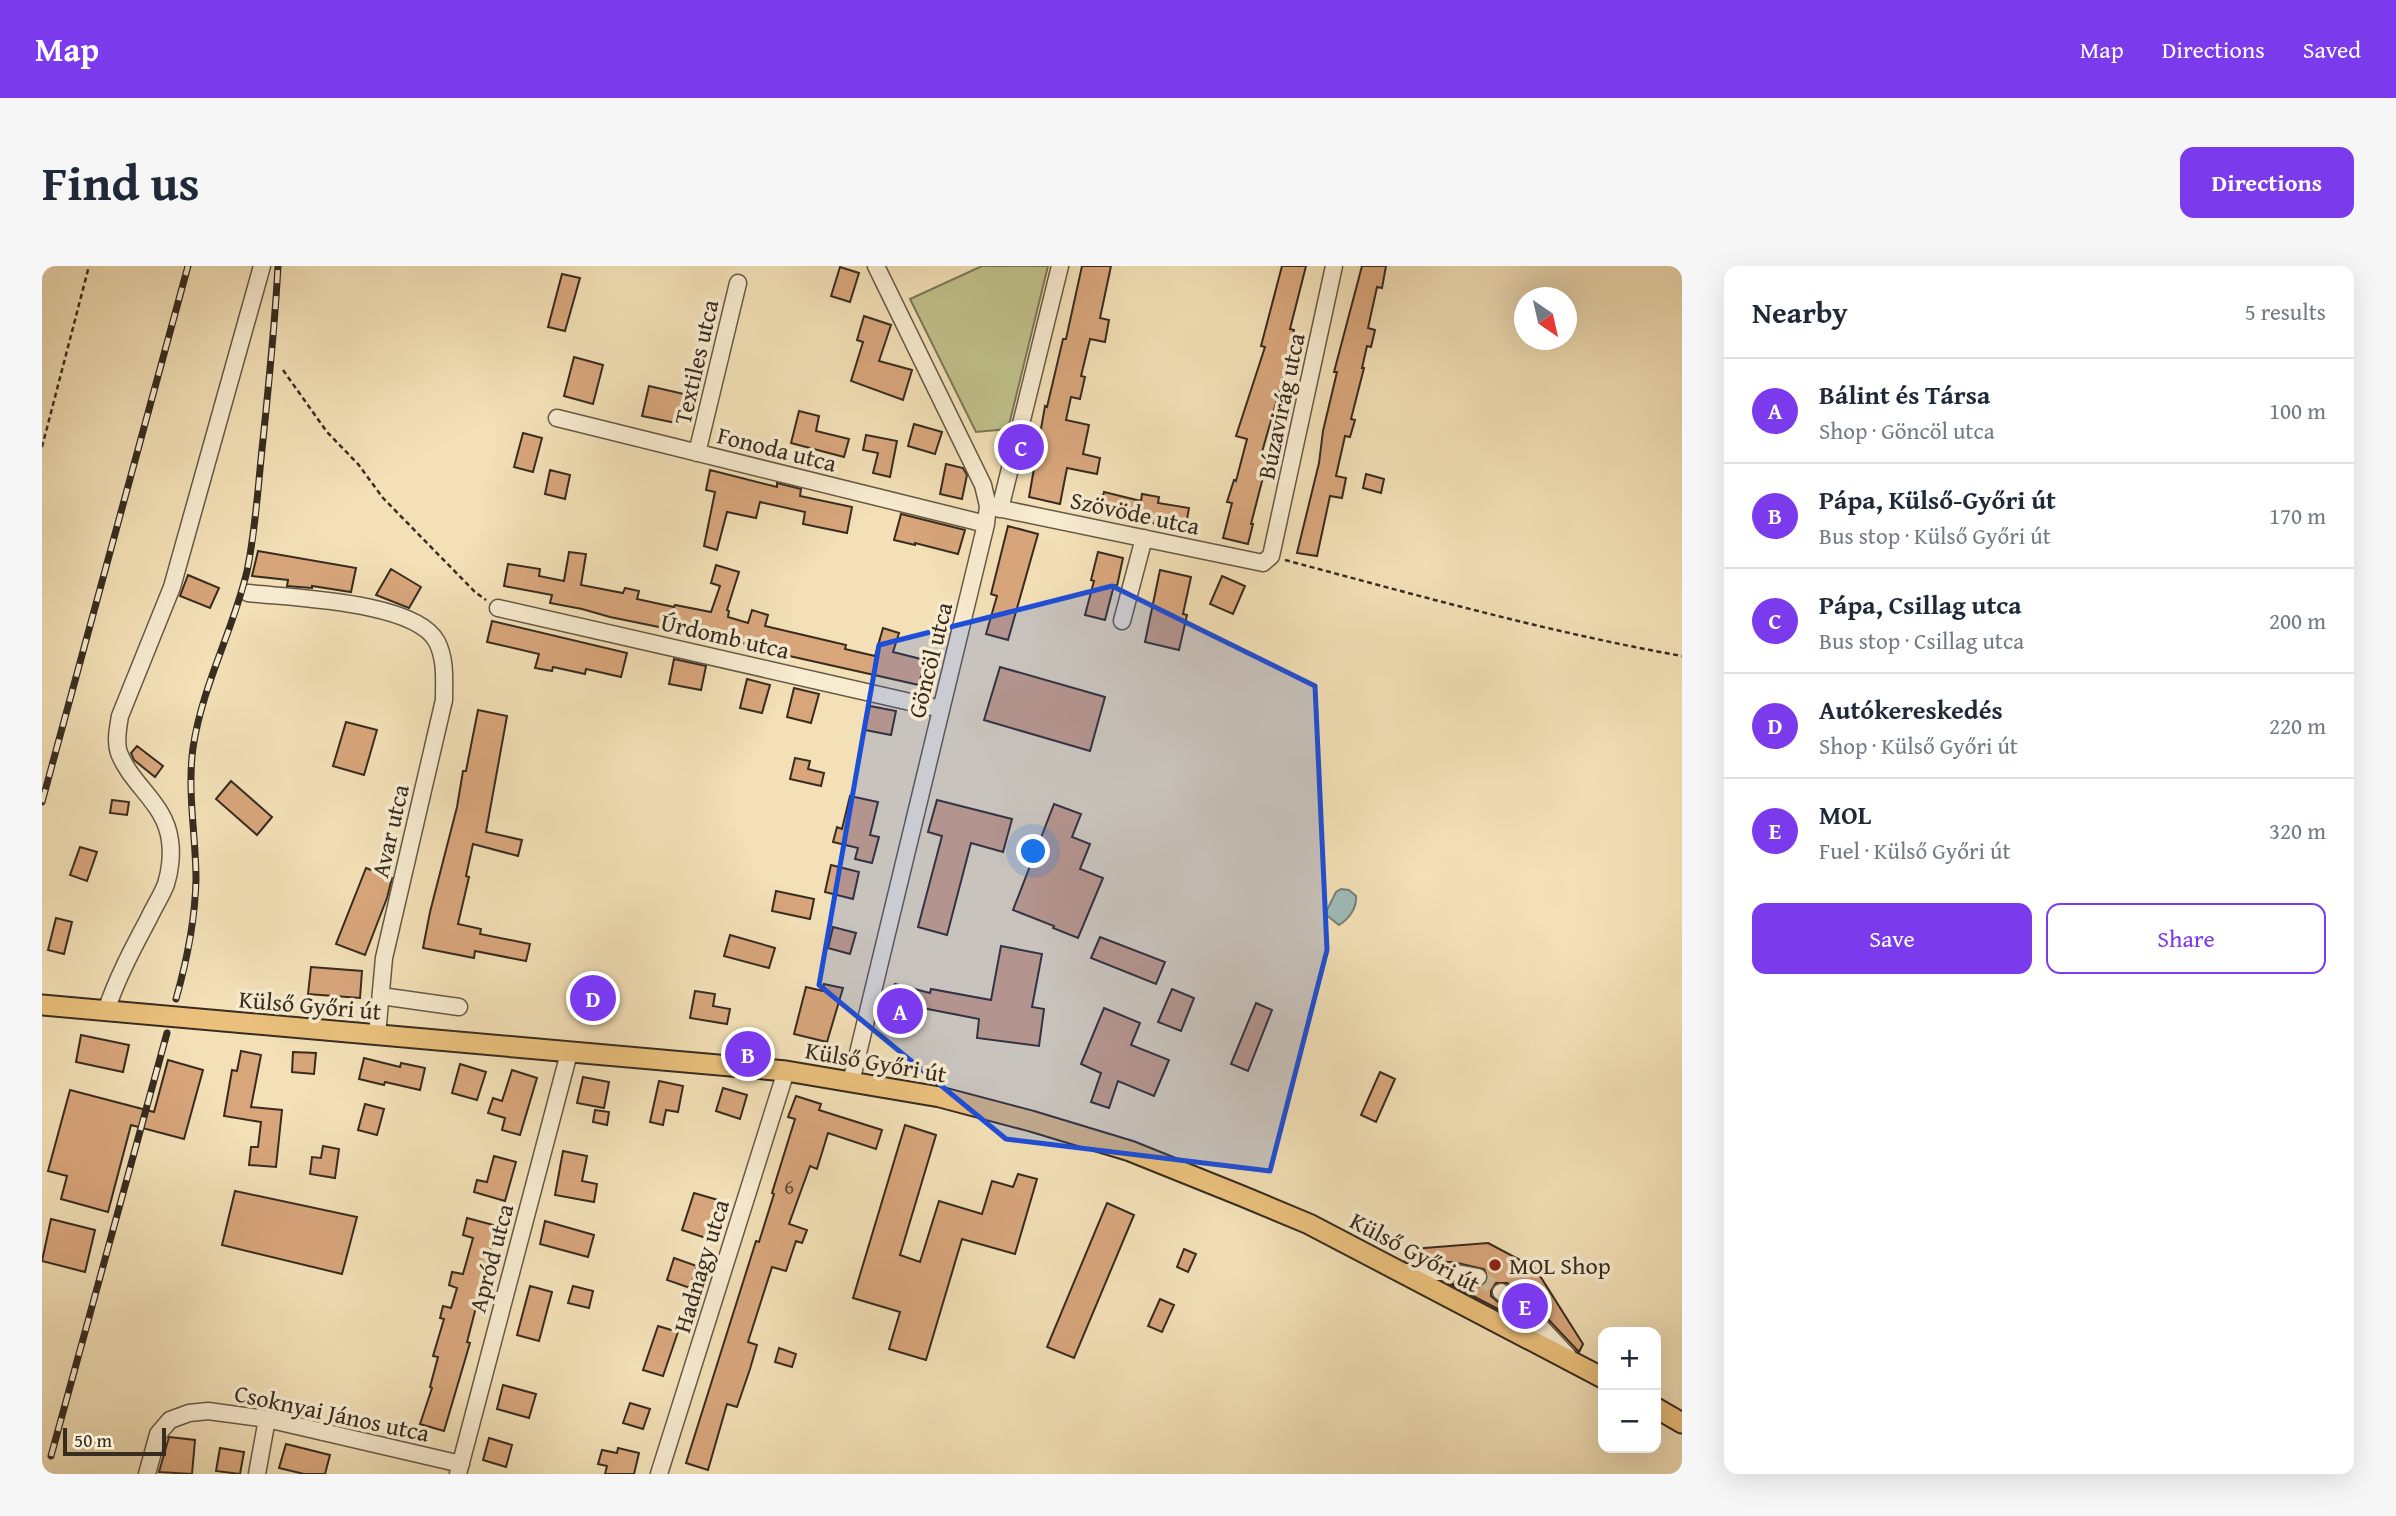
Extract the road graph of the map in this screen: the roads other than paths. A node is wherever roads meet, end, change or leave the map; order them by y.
1 (262, 266) edge
2 (876, 266) edge
3 (1060, 266) edge
4 (1334, 266) edge
5 (738, 283) dead end
6 (557, 418) dead end
7 (697, 453) junction
8 (994, 508) junction
9 (986, 524) junction
10 (1144, 538) junction
11 (1271, 556) joint
12 (248, 593) dead end
13 (498, 608) road end
14 (1122, 621) dead end
15 (941, 709) junction
16 (380, 996) junction
17 (42, 1005) edge
18 (459, 1007) dead end
19 (106, 1011) junction
20 (377, 1035) junction
21 (569, 1053) junction
22 (786, 1071) junction
23 (851, 1082) junction
24 (1397, 1271) junction
25 (1478, 1277) tunnel mouth
26 (1501, 1292) tunnel mouth
27 (1577, 1365) junction
28 (1598, 1376) edge
29 (1661, 1411) edge
30 (267, 1419) junction
31 (1682, 1423) edge
32 (459, 1469) edge
33 (147, 1474) edge
34 (257, 1474) edge
35 (659, 1474) edge

1 - 19 street
2 - 8 street, Göncöl utca
3 - 8 street
4 - 11 street, Búzavirág utca
5 - 7 street, Textiles utca
6 - 7 street, Fonoda utca
7 - 9 street, Fonoda utca
8 - 9 street, Göncöl utca
8 - 10 street, Szövöde utca
9 - 15 street, Göncöl utca
10 - 11 street, Szövöde utca
10 - 14 street
12 - 16 street, Avar utca
13 - 15 street, Úrdomb utca
15 - 23 street, Göncöl utca
16 - 18 street
16 - 20 street, Avar utca
17 - 19 main road, Külső Győri út
19 - 20 main road, Külső Győri út
20 - 21 main road, Külső Győri út
21 - 22 main road, Külső Győri út
21 - 32 street, Apród utca
22 - 23 main road, Külső Győri út
22 - 35 street, Hadnagy utca
23 - 24 main road, Külső Győri út
24 - 25 street
24 - 27 main road, Külső Győri út
26 - 27 street
27 - 28 main road, Külső Győri út
29 - 31 main road
30 - 32 street, Csoknyai János utca
30 - 33 street, Csoknyai János utca
30 - 34 street

